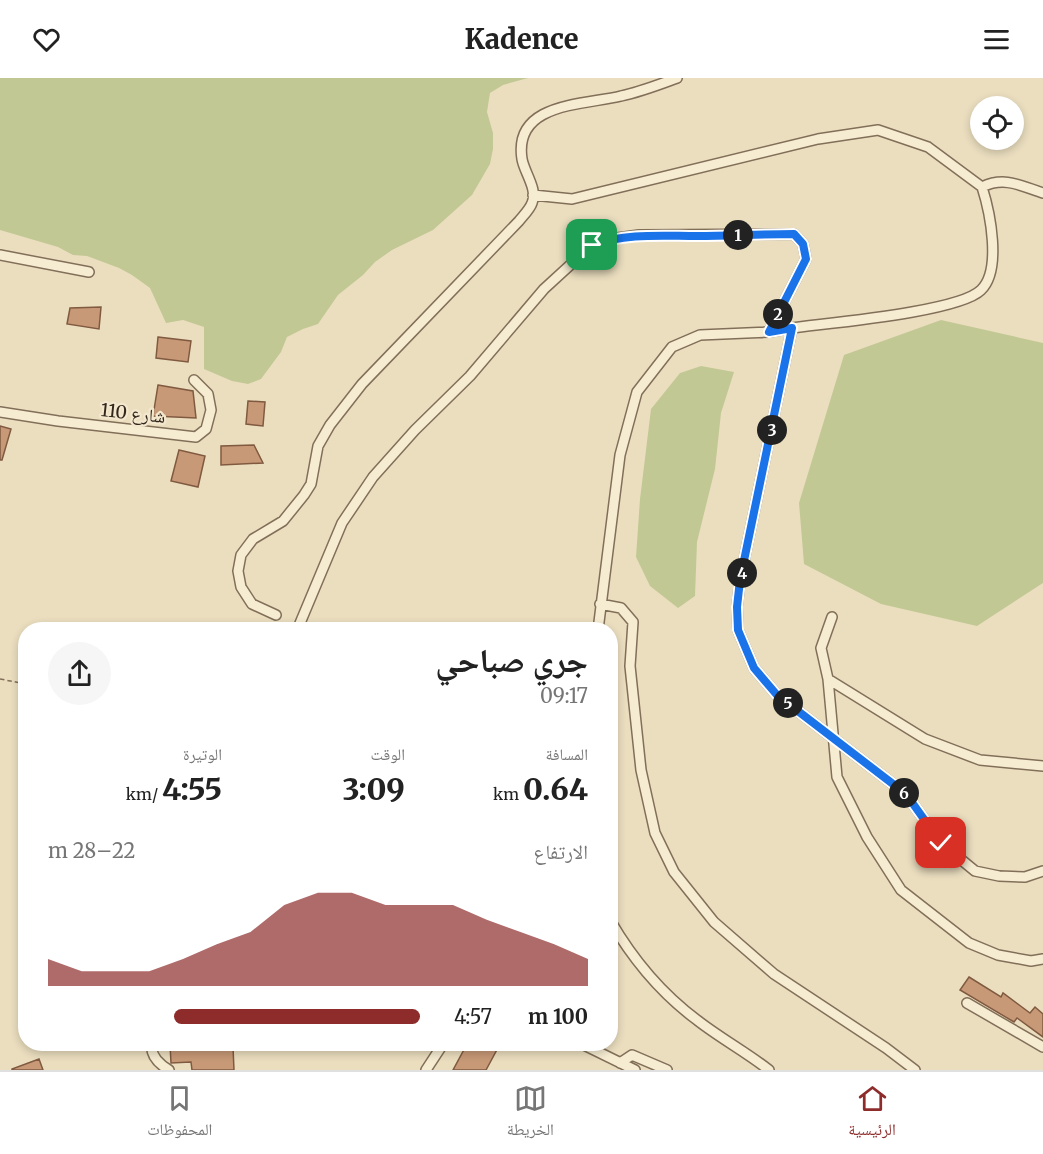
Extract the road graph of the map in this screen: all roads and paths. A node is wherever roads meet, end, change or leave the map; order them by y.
1 (677, 78) edge
2 (982, 188) junction
3 (1043, 193) edge
4 (533, 195) junction
5 (0, 255) edge
6 (89, 272) dead end
7 (792, 328) junction
8 (769, 332) junction
9 (194, 380) dead end
10 (0, 412) edge
11 (600, 604) junction
12 (276, 615) dead end
13 (832, 616) dead end
14 (301, 622) edge
15 (599, 622) edge
16 (0, 679) edge
17 (828, 680) junction
18 (18, 682) edge
19 (834, 738) junction
20 (1043, 766) edge
21 (1043, 871) edge
22 (618, 934) edge
23 (1043, 959) edge
24 (967, 1002) dead end
25 (1043, 1047) edge
26 (151, 1051) edge
27 (438, 1051) edge
28 (596, 1051) edge
29 (620, 1063) junction
30 (169, 1070) edge
31 (426, 1070) edge
32 (635, 1070) edge
33 (667, 1070) edge
34 (769, 1070) edge
35 (915, 1070) edge

1 - 4 street
2 - 3 street
2 - 4 street
2 - 7 street
4 - 12 street
5 - 6 street
7 - 8 street
7 - 19 street
8 - 11 street
8 - 14 street
9 - 10 street, شارع 110
11 - 15 street
11 - 35 street
13 - 17 street
16 - 18 path
17 - 19 street
17 - 20 street
19 - 21 street
19 - 23 street
22 - 34 street
24 - 25 street
26 - 30 street
27 - 31 street
28 - 29 street
29 - 32 street
29 - 33 street

